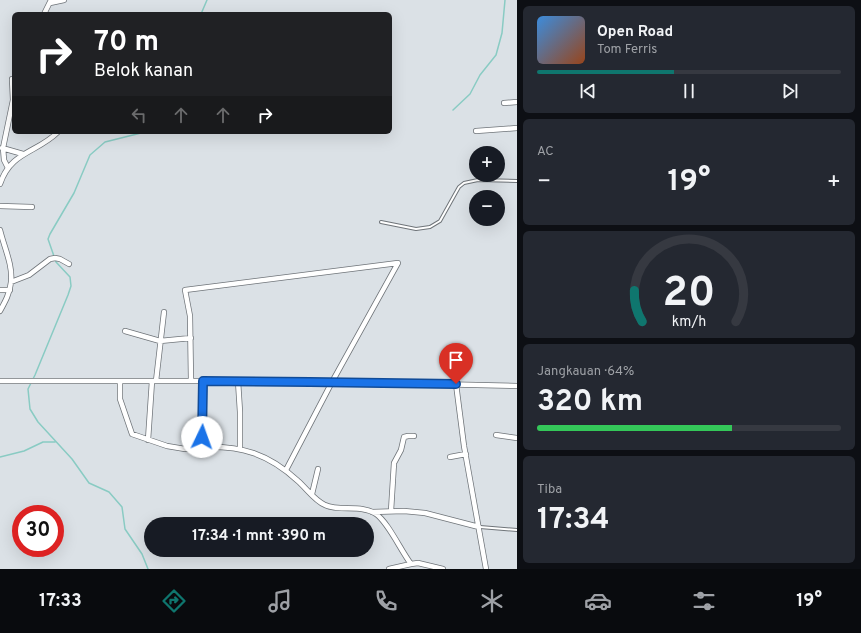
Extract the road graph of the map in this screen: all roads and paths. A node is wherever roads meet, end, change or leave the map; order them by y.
1 (64, 0) edge
2 (50, 2) edge
3 (45, 12) edge
4 (517, 102) edge
5 (504, 103) dead end
6 (12, 104) edge
7 (517, 128) edge
8 (476, 130) dead end
9 (55, 134) edge
10 (2, 148) edge
11 (23, 154) junction
12 (8, 168) junction
13 (517, 181) edge
14 (0, 184) edge
15 (0, 206) edge
16 (32, 207) dead end
17 (381, 222) dead end
18 (0, 230) edge
19 (69, 264) dead end
20 (11, 282) junction
21 (0, 290) edge
22 (10, 290) junction
23 (0, 311) edge
24 (164, 312) dead end
25 (125, 331) dead end
26 (191, 338) junction
27 (160, 341) junction
28 (0, 381) edge
29 (120, 381) junction
30 (154, 381) junction
31 (191, 381) junction
32 (203, 381) junction
33 (238, 381) junction
34 (332, 382) junction
35 (456, 384) junction
36 (517, 386) edge
37 (496, 435) dead end
38 (414, 436) dead end
39 (517, 438) edge
40 (148, 440) junction
41 (201, 447) junction
42 (240, 449) junction
43 (466, 454) junction
44 (450, 457) dead end
45 (318, 469) dead end
46 (286, 470) junction
47 (312, 494) junction
48 (391, 511) junction
49 (372, 512) junction
50 (478, 527) junction
51 (517, 530) edge
52 (418, 563) junction
53 (411, 564) junction
54 (389, 569) edge
55 (417, 569) edge
56 (443, 569) edge
57 (486, 569) edge

1 - 2 street
2 - 3 street
4 - 5 street
6 - 10 street
7 - 8 street
9 - 11 street
10 - 11 street
10 - 12 street
11 - 12 street
12 - 14 street
13 - 17 lane
15 - 16 street
18 - 20 street
19 - 20 street
20 - 22 street
21 - 22 street
22 - 23 street
24 - 27 street
25 - 27 street
26 - 27 street
26 - 31 street
26 - 34 street
27 - 30 street
28 - 29 street
29 - 30 street
29 - 40 street
30 - 31 street
30 - 40 street
31 - 32 street
32 - 33 street
32 - 41 street
33 - 34 street
33 - 42 street
34 - 35 street
34 - 46 street
35 - 36 street
35 - 43 street
37 - 39 street
38 - 48 street
40 - 41 street
41 - 42 street
42 - 46 street
43 - 44 street
43 - 50 street
45 - 47 street
46 - 47 street
47 - 49 street
48 - 49 street
48 - 50 street
49 - 53 street
50 - 51 lane
50 - 57 street
52 - 53 street
52 - 55 street
52 - 56 street
53 - 54 street

